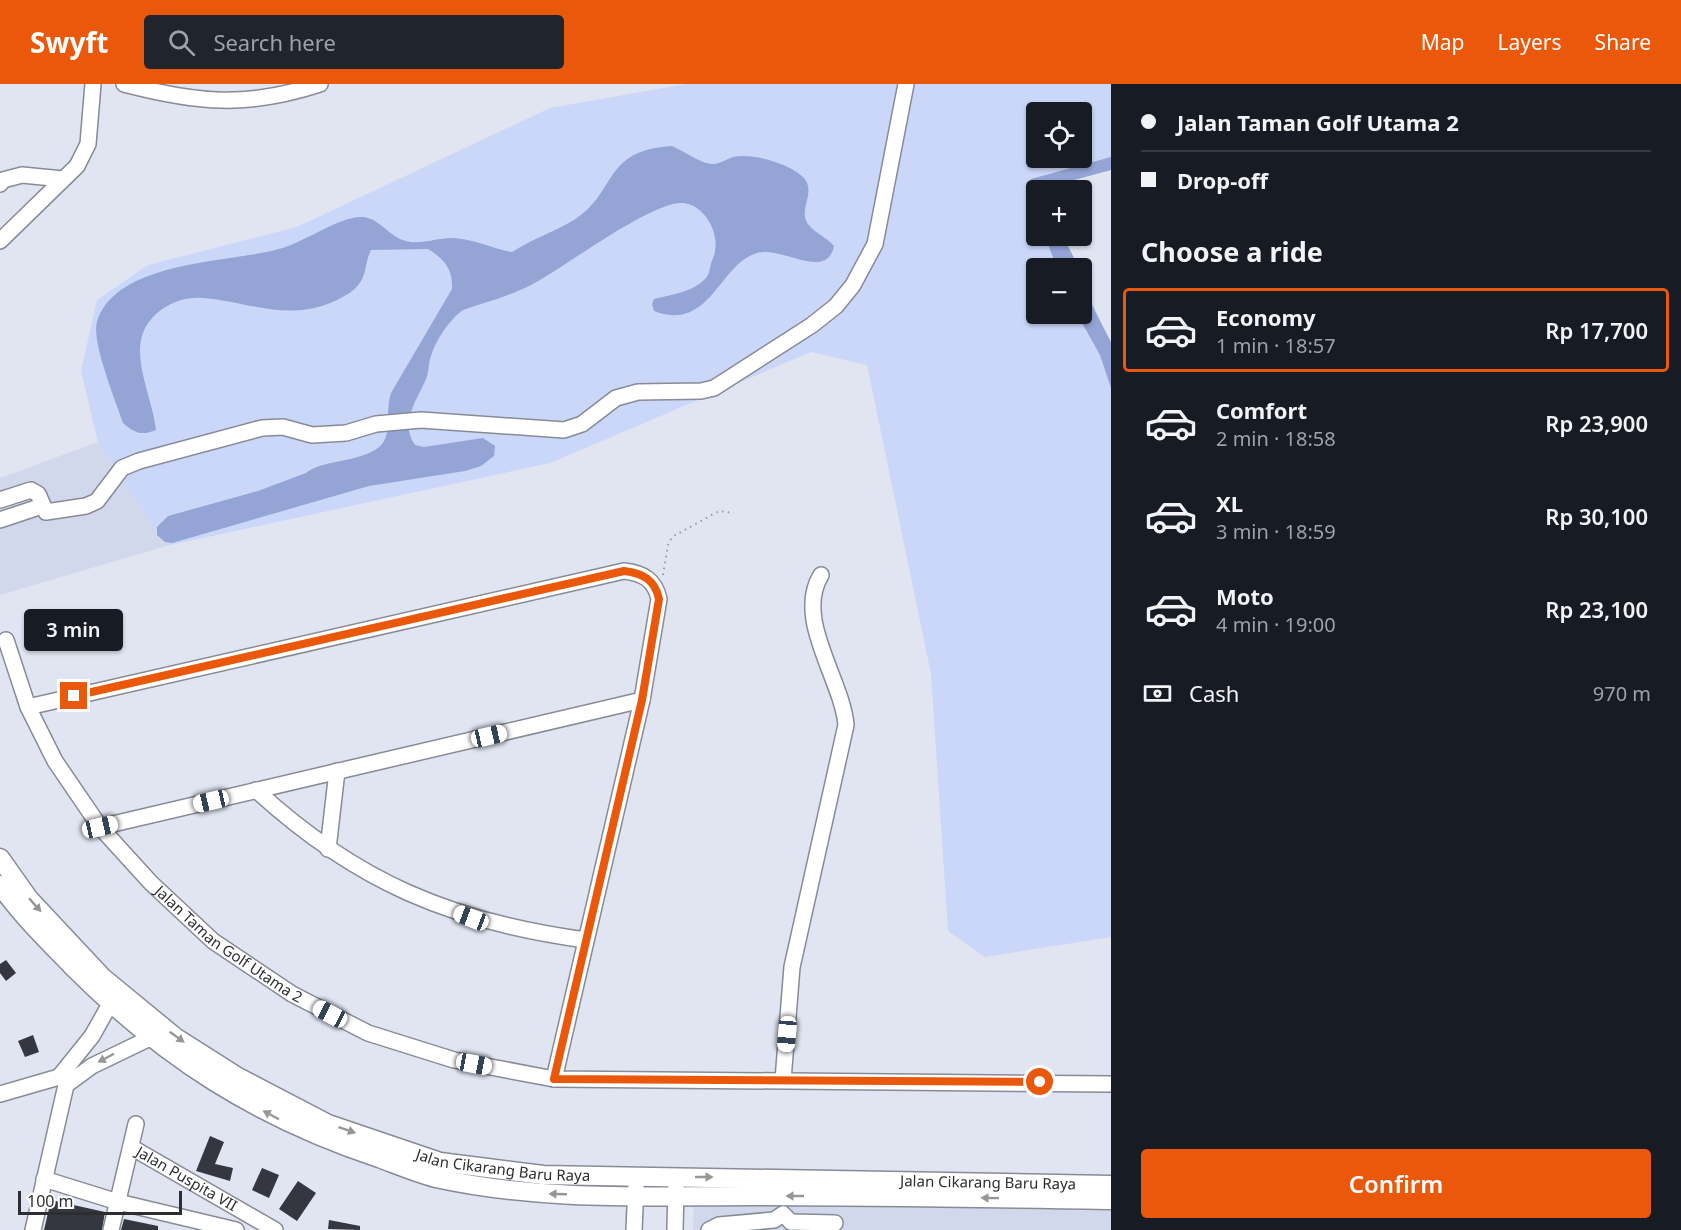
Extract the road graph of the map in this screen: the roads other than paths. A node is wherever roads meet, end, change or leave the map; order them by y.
1 (93, 84) edge
2 (124, 84) edge
3 (320, 84) edge
4 (906, 84) edge
5 (63, 179) junction
6 (0, 184) edge
7 (0, 241) edge
8 (0, 500) edge
9 (42, 506) junction
10 (0, 520) edge
11 (821, 575) dead end
12 (6, 640) dead end
13 (642, 700) junction
14 (28, 707) junction
15 (337, 771) junction
16 (256, 790) junction
17 (100, 827) junction
18 (328, 849) junction
19 (0, 858) edge
20 (0, 885) edge
21 (586, 940) junction
22 (110, 1004) junction
23 (150, 1038) junction
24 (1111, 1072) edge
25 (554, 1079) junction
26 (783, 1080) junction
27 (62, 1081) junction
28 (1086, 1082) junction
29 (1111, 1084) edge
30 (0, 1094) edge
31 (136, 1124) dead end
32 (131, 1147) junction
33 (607, 1177) junction
34 (636, 1177) junction
35 (677, 1177) junction
36 (44, 1179) junction
37 (1111, 1185) edge
38 (602, 1196) junction
39 (636, 1196) junction
40 (676, 1196) junction
41 (836, 1196) junction
42 (1111, 1200) edge
43 (118, 1202) junction
44 (190, 1224) edge
45 (783, 1226) edge
46 (835, 1226) edge
47 (33, 1230) edge
48 (111, 1230) edge
49 (237, 1230) edge
50 (275, 1230) edge
51 (634, 1230) edge
52 (675, 1230) edge
53 (709, 1230) edge

1 - 5 street
2 - 3 street
4 - 9 street
5 - 6 street
5 - 7 street
8 - 9 street
9 - 10 street
11 - 26 street
12 - 14 street, Jalan Taman Golf Utama 2
13 - 14 street
13 - 15 street
13 - 21 street
14 - 17 street, Jalan Taman Golf Utama 2
15 - 16 street
15 - 18 street
16 - 17 street
16 - 18 street
17 - 25 street, Jalan Taman Golf Utama 2
18 - 21 street
19 -> 33 main road, Jalan Cikarang Baru Raya
20 - 22 main road, Jalan Cikarang Baru Raya
21 - 25 street
22 - 23 main road, Jalan Cikarang Baru Raya
22 - 27 street
23 -> 27 street
38 -> 23 main road, Jalan Cikarang Baru Raya
24 - 28 street, Jalan Taman Golf Utama 2
25 - 26 street, Jalan Taman Golf Utama 2
26 - 28 street, Jalan Taman Golf Utama 2
27 - 30 street
27 - 36 street
28 - 29 street, Jalan Taman Golf Utama 2
31 - 32 street, Jalan Puspita VII
32 - 43 street, Jalan Puspita VII
32 - 50 street, Jalan Puspita VII
33 - 34 main road, Jalan Cikarang Baru Raya
33 - 38 main road
34 - 35 main road, Jalan Cikarang Baru Raya
34 - 39 street
35 -> 37 main road, Jalan Cikarang Baru Raya
35 - 40 street
36 - 43 street, Jalan Puspita VII
36 - 47 street
38 - 39 main road, Jalan Cikarang Baru Raya
39 - 40 main road, Jalan Cikarang Baru Raya
39 - 51 street
41 -> 40 main road, Jalan Cikarang Baru Raya
40 - 52 street
42 -> 41 main road, Jalan Cikarang Baru Raya
41 - 46 street
43 - 44 street, Jalan Puspita VII
43 - 48 street
44 - 49 street, Jalan Puspita VII
45 - 46 street
45 - 53 street

